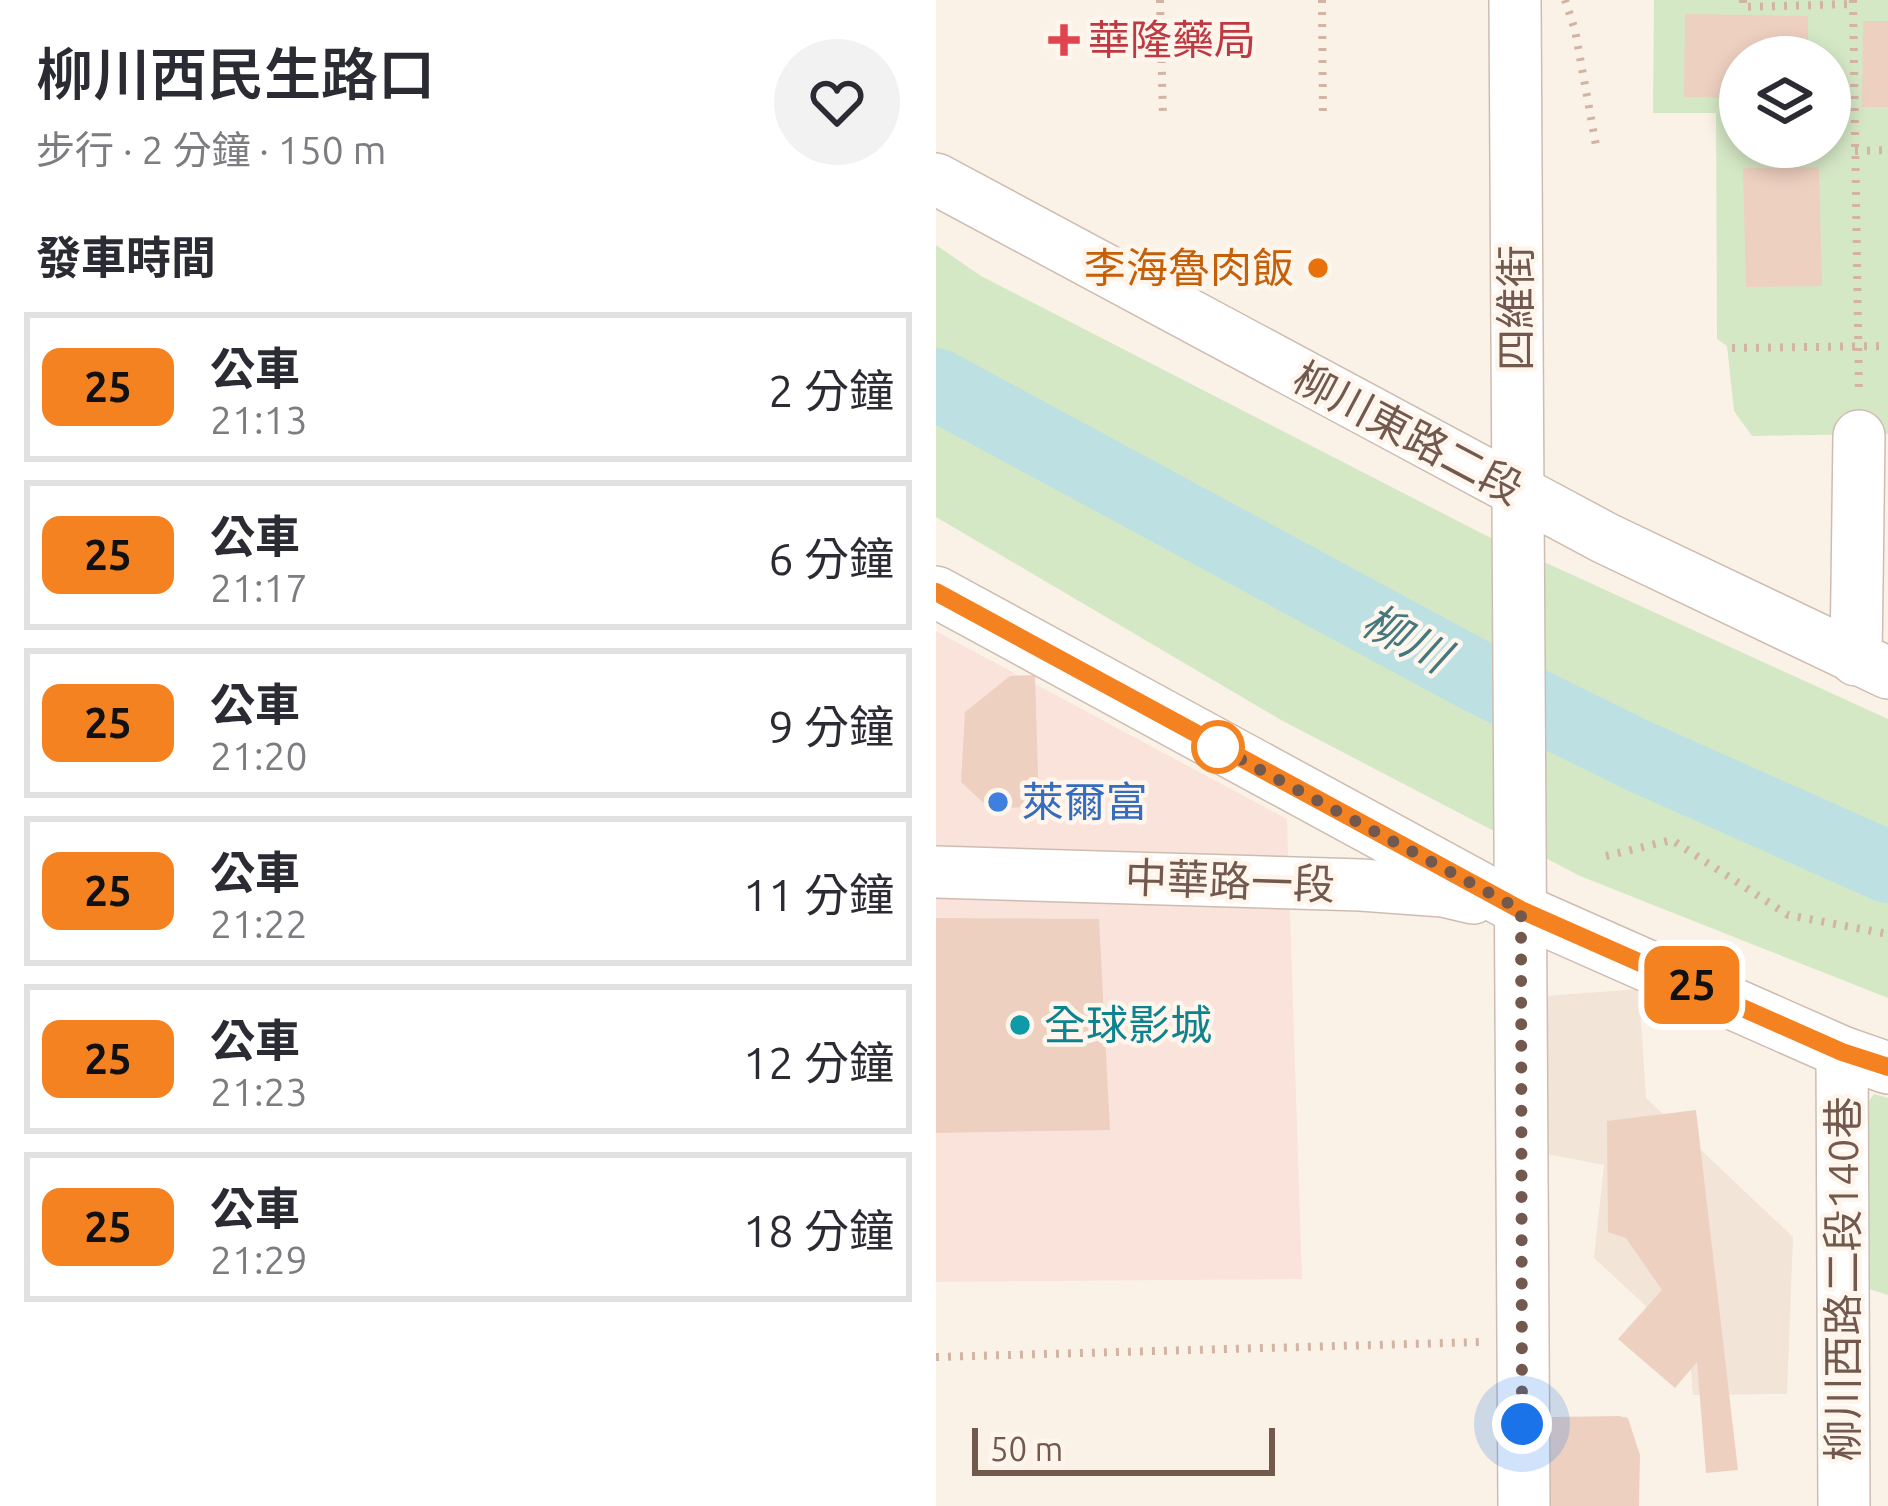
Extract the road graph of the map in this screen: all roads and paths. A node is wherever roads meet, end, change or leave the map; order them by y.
1 (1160, 0) edge
2 (1322, 0) edge
3 (1515, 0) edge
4 (1565, 0) edge
5 (1743, 0) edge
6 (1853, 2) edge
7 (1162, 116) dead end
8 (1323, 116) dead end
9 (1888, 150) edge
10 (1597, 151) dead end
11 (1855, 151) junction
12 (936, 179) edge
13 (1858, 346) junction
14 (1888, 346) edge
15 (1732, 348) dead end
16 (1859, 436) joint
17 (1521, 493) junction
18 (936, 592) edge
19 (1872, 666) edge
20 (1606, 856) dead end
21 (936, 872) edge
22 (1521, 910) junction
23 (1888, 934) edge
24 (1865, 1060) edge
25 (1520, 1341) junction
26 (936, 1357) edge
27 (1524, 1506) edge
28 (1844, 1506) edge

1 - 7 path
2 - 8 path
3 - 17 street, 四維街
4 - 10 path
5 - 6 path
6 - 11 path
9 - 11 path
11 - 13 path
12 - 17 street, 柳川東路二段
13 - 14 path
13 - 15 path
13 - 16 path
16 - 19 street
17 - 19 street, 柳川東路二段
17 - 22 street, 四維街
18 - 22 street
20 - 23 path
21 - 22 street, 中華路一段
22 - 24 street
22 - 25 street
24 - 28 street, 柳川西路二段140巷
25 - 26 path
25 - 27 street

